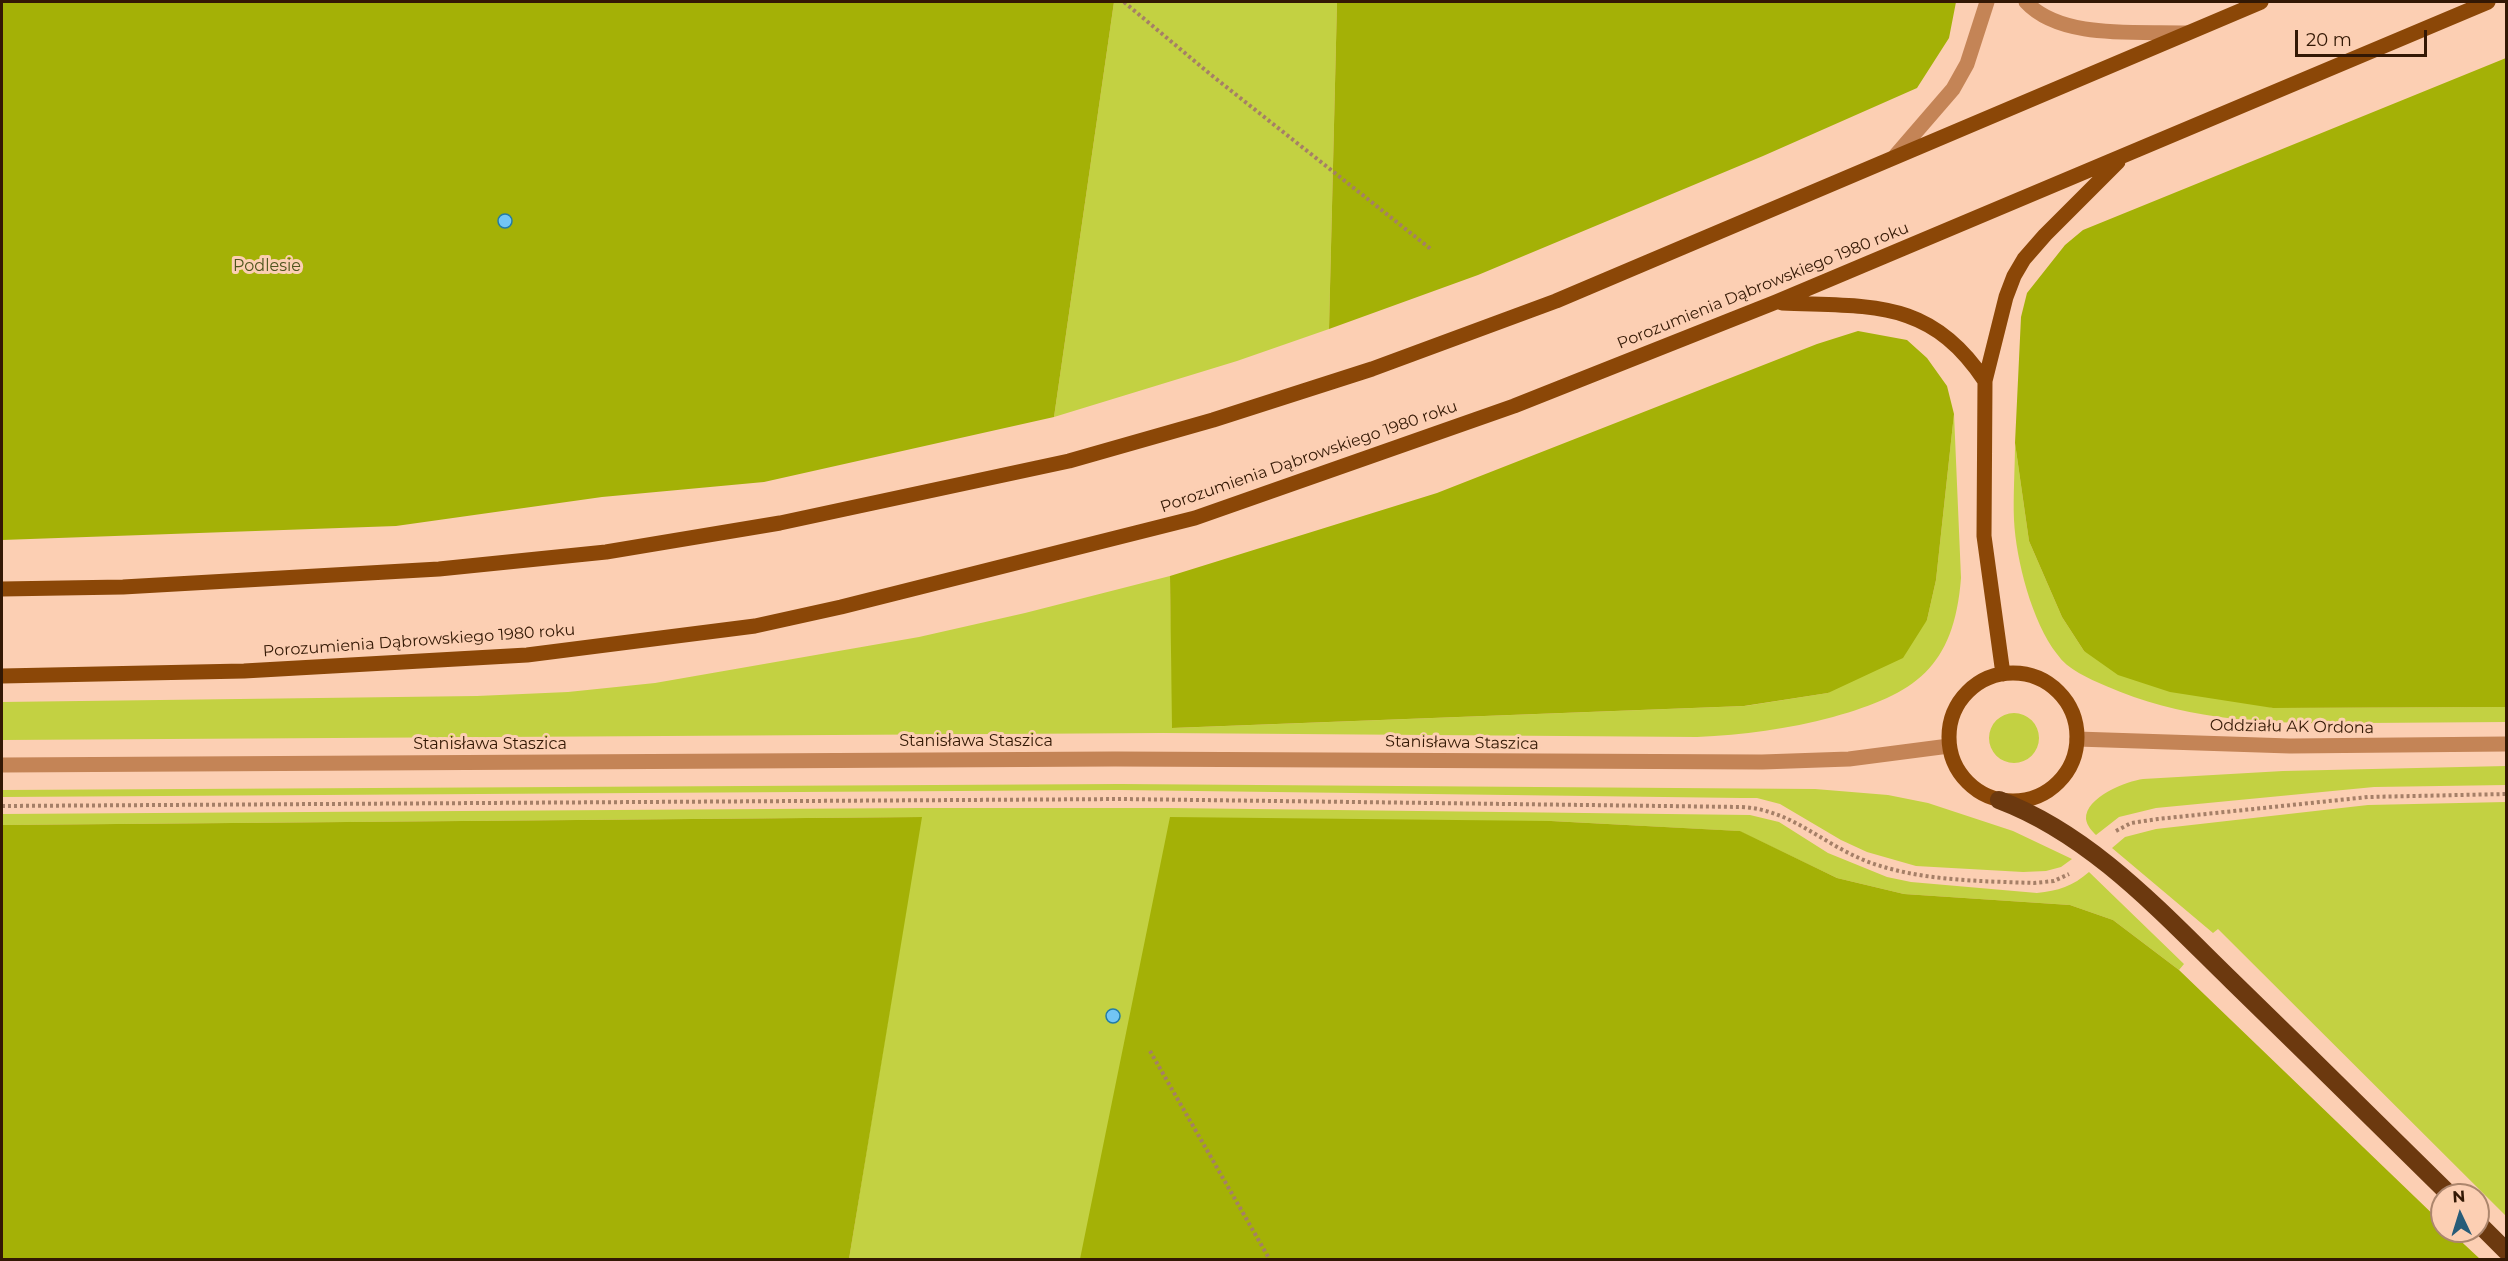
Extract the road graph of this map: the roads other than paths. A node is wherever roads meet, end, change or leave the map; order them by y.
1 (1987, 2) edge
2 (2026, 2) edge
3 (2261, 2) edge
4 (2488, 2) edge
5 (2187, 33) junction
6 (1896, 155) junction
7 (2124, 156) junction
8 (1776, 303) junction
9 (1985, 381) junction
10 (2, 589) edge
11 (2003, 674) junction
12 (2, 676) edge
13 (2077, 739) junction
14 (2506, 744) edge
15 (1949, 746) junction
16 (2, 765) edge
17 (1999, 800) junction
18 (2438, 1183) edge
19 (2490, 1235) edge
20 (2506, 1251) edge

1 - 6 street
2 - 5 street
3 - 5 main road
4 - 7 main road, Porozumienia Dąbrowskiego 1980 roku
5 - 6 main road
6 - 10 main road
7 - 8 main road, Porozumienia Dąbrowskiego 1980 roku
7 - 9 main road
8 - 9 main road
8 - 12 main road, Porozumienia Dąbrowskiego 1980 roku
9 - 11 main road
11 - 13 main road
11 - 15 main road
13 - 14 street, Oddziału AK Ordona
13 - 17 main road
15 - 16 street, Stanisława Staszica
15 - 17 main road
17 - 18 highway
19 - 20 highway

